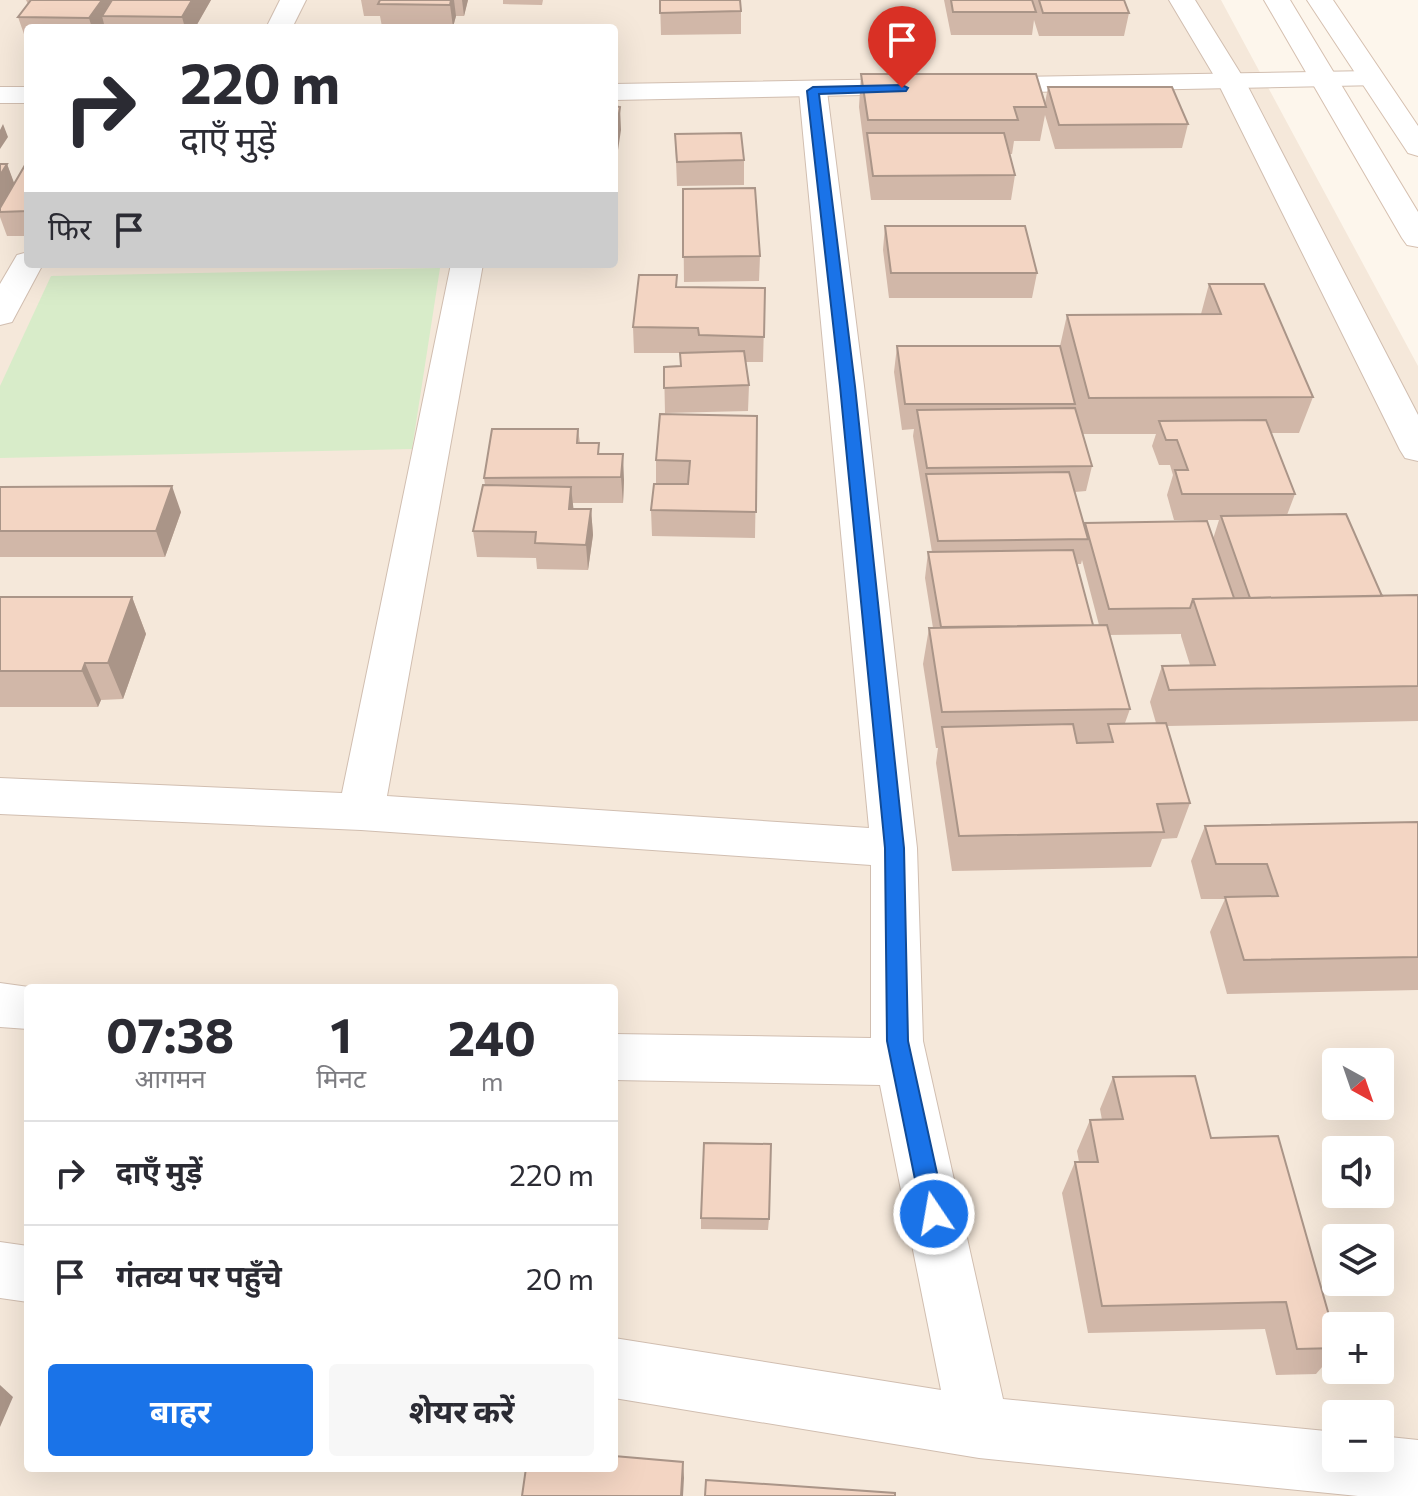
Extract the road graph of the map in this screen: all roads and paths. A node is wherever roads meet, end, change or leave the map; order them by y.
1 (293, 0) edge
2 (1182, 0) edge
3 (1277, 0) edge
4 (1320, 0) edge
5 (281, 24) edge
6 (1230, 79) junction
7 (1324, 79) junction
8 (1371, 79) junction
9 (813, 91) junction
10 (618, 92) edge
11 (0, 95) edge
12 (24, 95) edge
13 (1418, 147) edge
14 (1418, 238) edge
15 (0, 261) edge
16 (24, 261) edge
17 (24, 268) edge
18 (466, 268) edge
19 (0, 315) edge
20 (1418, 450) edge
21 (0, 796) edge
22 (361, 812) junction
23 (894, 848) junction
24 (0, 1005) edge
25 (24, 1007) edge
26 (618, 1057) edge
27 (902, 1062) junction
28 (0, 1270) edge
29 (24, 1273) edge
30 (618, 1369) edge
31 (979, 1427) junction
32 (1418, 1471) edge

1 - 5 street
2 - 6 street
3 - 7 street
4 - 8 street
6 - 7 street
6 - 9 street
6 - 20 street
7 - 8 street
7 - 14 street
8 - 13 street
9 - 10 street
9 - 23 street
11 - 12 street
15 - 16 street
17 - 19 street
18 - 22 street
21 - 22 street
22 - 23 street
23 - 27 street
24 - 25 street
26 - 27 street
27 - 31 street
28 - 29 street
30 - 31 street
31 - 32 street

